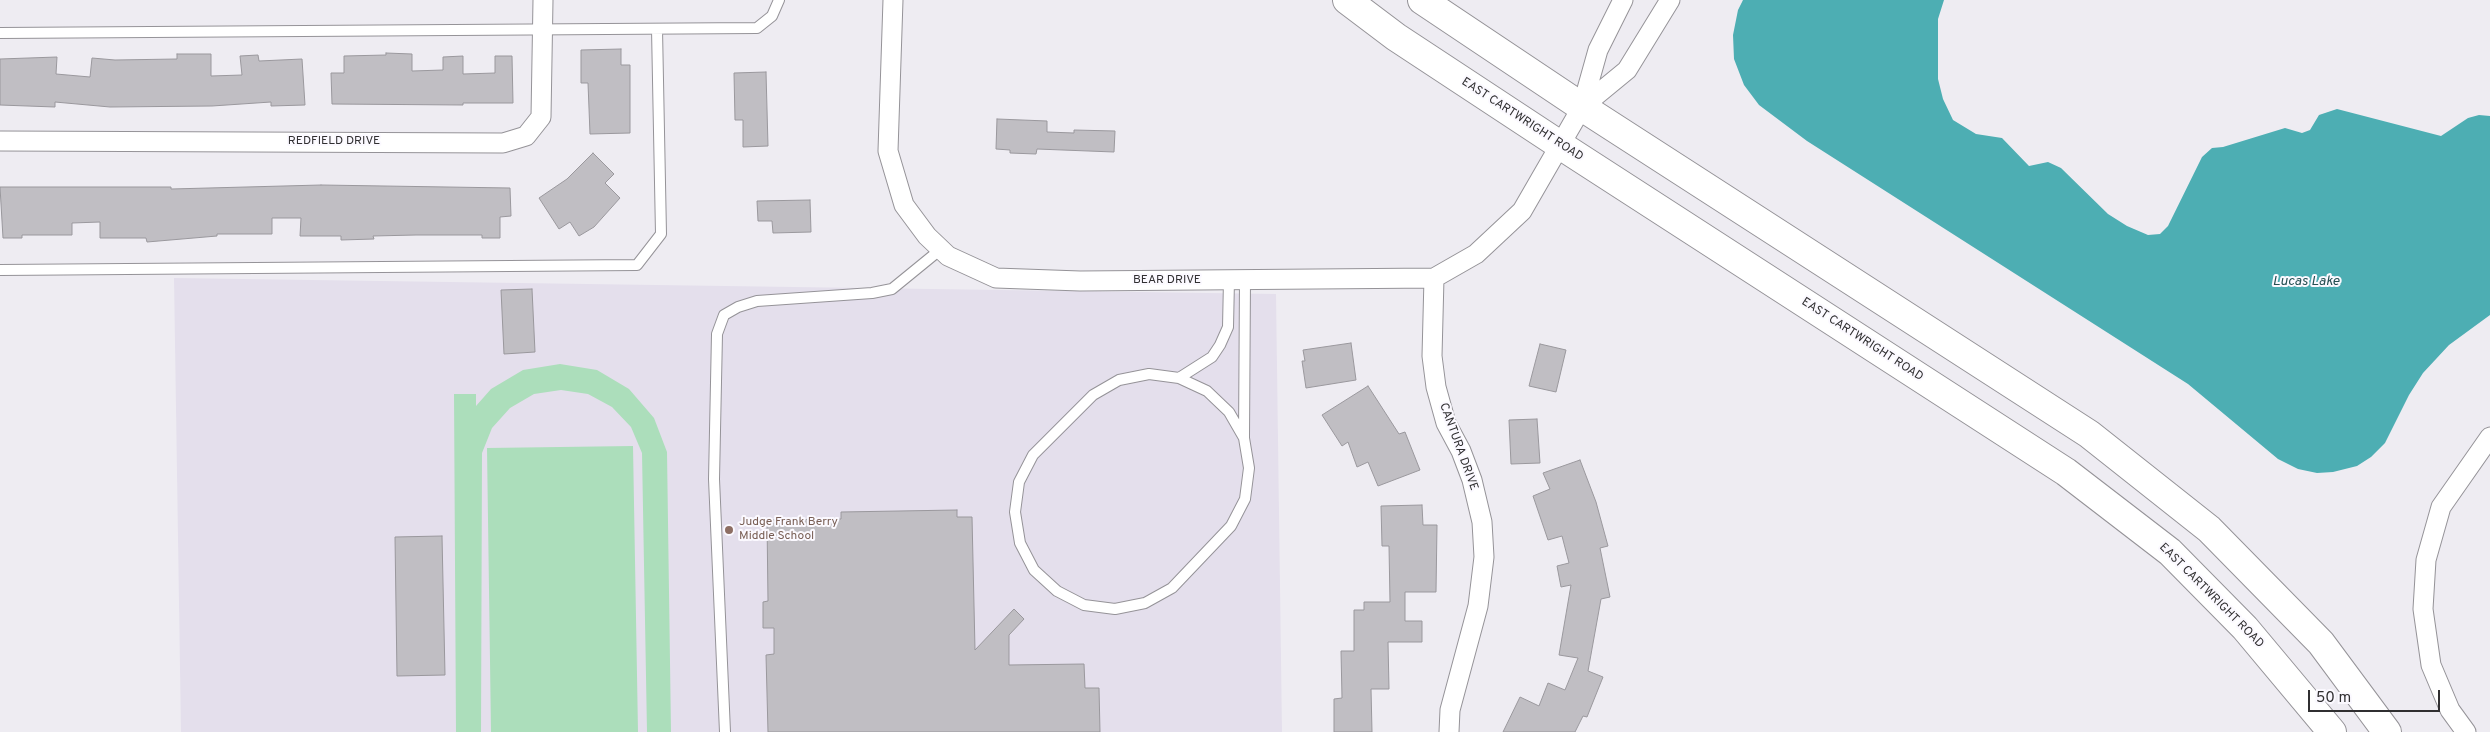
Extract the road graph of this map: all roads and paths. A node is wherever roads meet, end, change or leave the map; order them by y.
1 (543, 0) edge
2 (779, 0) edge
3 (893, 0) edge
4 (1346, 0) edge
5 (1422, 0) edge
6 (1624, 0) edge
7 (1670, 0) edge
8 (657, 29) junction
9 (543, 30) junction
10 (0, 33) edge
11 (1582, 107) junction
12 (0, 141) edge
13 (1560, 145) junction
14 (941, 250) junction
15 (0, 270) edge
16 (1434, 278) junction
17 (1237, 280) junction
18 (1179, 378) junction
19 (2490, 437) edge
20 (1244, 438) junction
21 (2483, 460) edge
22 (725, 732) edge
23 (1448, 732) edge
24 (2332, 732) edge
25 (2387, 732) edge
26 (2466, 732) edge

1 - 9 street, REDFIELD DRIVE
2 - 8 lane
3 - 14 street, BEAR DRIVE
4 - 13 main road, EAST CARTWRIGHT ROAD
5 - 11 main road
6 - 11 street
7 - 11 street
8 - 9 lane
8 - 15 lane
9 - 10 lane
9 - 12 street, REDFIELD DRIVE
11 - 13 street, BEAR DRIVE
11 - 25 main road
13 - 16 street, BEAR DRIVE
13 - 24 main road, EAST CARTWRIGHT ROAD
14 - 17 street, BEAR DRIVE
14 - 22 lane
16 - 17 street, BEAR DRIVE
16 - 23 street, CANTURA DRIVE
17 - 18 lane
17 - 20 lane
18 - 20 lane
18 - 20 lane
19 - 21 street
21 - 26 street

